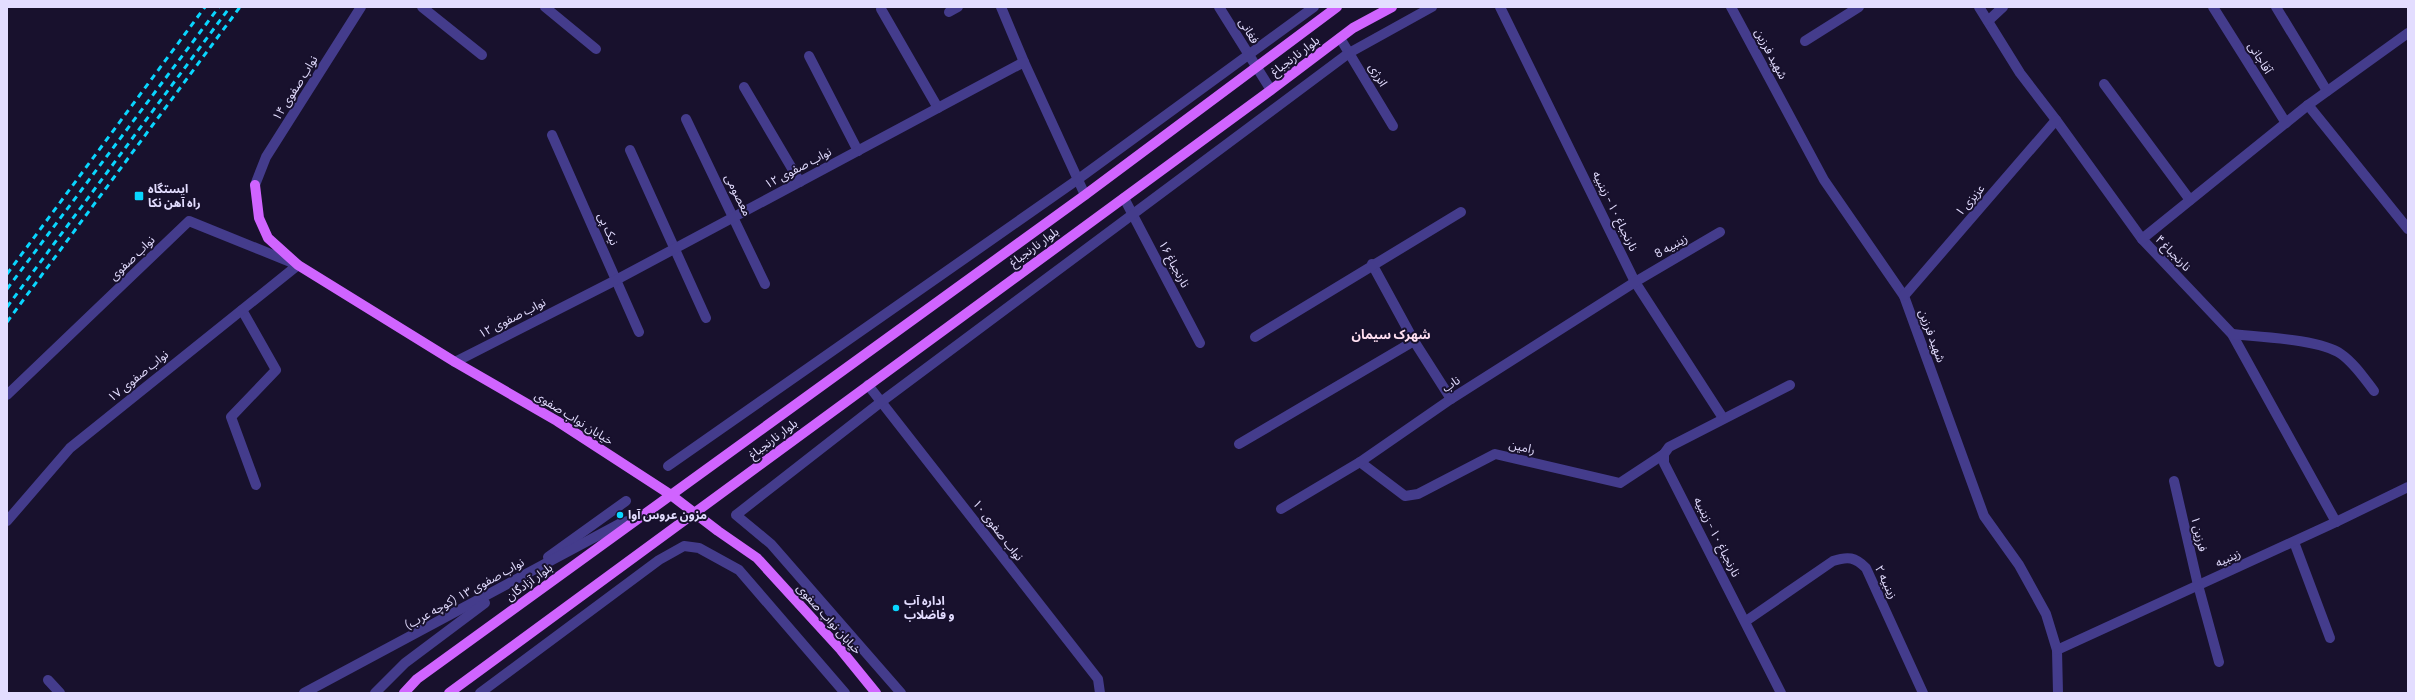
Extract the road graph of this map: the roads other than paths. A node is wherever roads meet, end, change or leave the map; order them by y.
1 (361, 7) edge
2 (422, 7) edge
3 (546, 7) edge
4 (958, 7) edge
5 (1001, 7) edge
6 (1219, 7) edge
7 (1314, 7) edge
8 (1337, 7) edge
9 (1392, 7) edge
10 (1432, 7) edge
11 (1500, 7) edge
12 (1731, 7) edge
13 (1859, 7) edge
14 (1979, 7) edge
15 (2003, 7) edge
16 (2213, 7) edge
17 (2276, 7) edge
18 (881, 9) dead end
19 (949, 12) dead end
20 (1988, 21) junction
21 (2408, 33) edge
22 (1340, 38) junction
23 (1804, 41) dead end
24 (596, 49) dead end
25 (1349, 53) junction
26 (1248, 54) junction
27 (482, 55) dead end
28 (809, 56) dead end
29 (1024, 62) junction
30 (1256, 68) junction
31 (2104, 84) dead end
32 (744, 87) dead end
33 (1271, 90) junction
34 (2327, 91) junction
35 (2308, 105) junction
36 (938, 108) junction
37 (686, 119) dead end
38 (2056, 120) junction
39 (2286, 123) junction
40 (1393, 126) dead end
41 (552, 136) dead end
42 (630, 150) dead end
43 (858, 151) junction
44 (1077, 180) junction
45 (800, 182) junction
46 (255, 185) joint
47 (1085, 194) junction
48 (1124, 198) junction
49 (2190, 200) junction
50 (1461, 212) dead end
51 (1133, 214) junction
52 (734, 217) junction
53 (2408, 229) edge
54 (1720, 232) dead end
55 (2142, 239) junction
56 (674, 249) junction
57 (1372, 264) junction
58 (298, 265) junction
59 (616, 280) junction
60 (1635, 282) junction
61 (765, 284) dead end
62 (1904, 296) junction
63 (242, 310) junction
64 (706, 318) dead end
65 (639, 332) dead end
66 (2232, 334) junction
67 (1255, 337) dead end
68 (1414, 340) junction
69 (1200, 343) dead end
70 (455, 362) junction
71 (868, 385) junction
72 (1790, 385) dead end
73 (2374, 391) dead end
74 (7, 395) edge
75 (1451, 399) junction
76 (881, 402) junction
77 (1723, 418) junction
78 (1239, 444) dead end
79 (1664, 454) junction
80 (1360, 462) junction
81 (668, 466) dead end
82 (2174, 481) dead end
83 (256, 485) dead end
84 (2408, 487) edge
85 (671, 495) junction
86 (626, 501) dead end
87 (1281, 509) dead end
88 (694, 513) junction
89 (636, 519) junction
90 (7, 521) edge
91 (2336, 522) junction
92 (2294, 542) junction
93 (510, 583) junction
94 (2198, 585) junction
95 (1746, 621) junction
96 (2330, 638) dead end
97 (2057, 650) junction
98 (2219, 662) dead end
99 (48, 680) dead end
100 (60, 693) edge
101 (304, 693) edge
102 (375, 693) edge
103 (404, 693) edge
104 (449, 693) edge
105 (480, 693) edge
106 (845, 693) edge
107 (876, 693) edge
108 (901, 693) edge
109 (1100, 693) edge
110 (1781, 693) edge
111 (1923, 693) edge
112 (2058, 693) edge

1 - 46 street, نواب صفوی ۱۴
2 - 27 street
3 - 24 street
4 - 19 street
5 - 29 street
6 - 26 street, فغانی
7 - 26 street
8 - 30 main road, بلوار نارنجباغ
9 - 22 main road, بلوار نارنجباغ
10 - 25 street
11 - 60 street, نارنجباغ ۱۰ - زینبیه
12 - 62 street, شهید فرزین
13 - 23 street
14 - 20 street, نارنجباغ ۴
15 - 20 street
16 - 39 street, آقاجانی
17 - 34 street
18 - 36 street
20 - 38 street, نارنجباغ ۴
21 - 34 street
22 - 25 street, انرژی
22 - 33 main road, بلوار نارنجباغ
25 - 40 street, انرژی
25 - 51 street
26 - 30 street, فغانی
26 - 44 street
28 - 43 street
29 - 36 street, نواب صفوی ۱۲
29 - 44 street
30 - 33 street, فغانی
30 - 47 main road, بلوار نارنجباغ
31 - 49 street
32 - 45 street
33 - 48 main road, بلوار نارنجباغ
34 - 35 street
35 - 39 street
35 - 53 street
36 - 43 street, نواب صفوی ۱۲
37 - 52 street, معصومی
38 - 55 street, نارنجباغ ۴
38 - 62 street, عزیزی ۱
39 - 49 street
41 - 59 street, نیک پی
42 - 56 street
43 - 45 street, نواب صفوی ۱۲
44 - 47 street
44 - 81 street
45 - 52 street, نواب صفوی ۱۲
46 - 58 main road, خیابان نواب صفوی
47 - 85 main road, بلوار نارنجباغ
48 - 51 street, نارنجباغ ۱۶
48 - 71 main road, بلوار نارنجباغ
49 - 55 street
50 - 57 street
51 - 69 street, نارنجباغ ۱۶
51 - 76 street
52 - 56 street, نواب صفوی ۱۲
52 - 61 street, معصومی
54 - 60 street, زینبیه 8
55 - 66 street, نارنجباغ ۴
56 - 59 street, نواب صفوی ۱۲
56 - 64 street
57 - 67 street
57 - 68 street
58 - 63 street, نواب صفوی ۱۷
58 - 70 main road, خیابان نواب صفوی
58 - 74 street, نواب صفوی
59 - 65 street, نیک پی
59 - 70 street, نواب صفوی ۱۲
60 - 75 street, ناب
60 - 77 street, نارنجباغ ۱۰ - زینبیه
62 - 97 street, شهید فرزین
63 - 83 street
63 - 90 street, نواب صفوی ۱۷
66 - 73 street
66 - 91 street, نارنجباغ ۴
68 - 75 street
68 - 78 street
70 - 85 main road, خیابان نواب صفوی
71 - 76 street, نواب صفوی ۱۰
71 - 88 main road, بلوار نارنجباغ
72 - 77 street
75 - 80 street, ناب
76 - 108 street
76 - 109 street, نواب صفوی ۱۰
77 - 79 street
79 - 80 street, رامین
79 - 95 street, نارنجباغ ۱۰ - زینبیه
80 - 87 street, ناب
82 - 94 street, فرزین ۱
84 - 91 street, زینبیه
85 - 88 main road, خیابان نواب صفوی
85 - 89 main road, بلوار آزادگان
86 - 93 street
88 - 104 main road
88 - 107 main road, خیابان نواب صفوی
89 - 93 street, نواب صفوی ۱۳ (کوچه عرب)
89 - 103 main road, بلوار آزادگان
91 - 92 street, زینبیه
92 - 94 street, زینبیه
92 - 96 street
93 - 101 street, نواب صفوی ۱۳ (کوچه عرب)
93 - 102 street
94 - 97 street, زینبیه
94 - 98 street, فرزین ۱
95 - 110 street, نارنجباغ ۱۰ - زینبیه
95 - 111 street, زینبیه ۲
97 - 112 street, شهید فرزین
99 - 100 street
105 - 106 street

